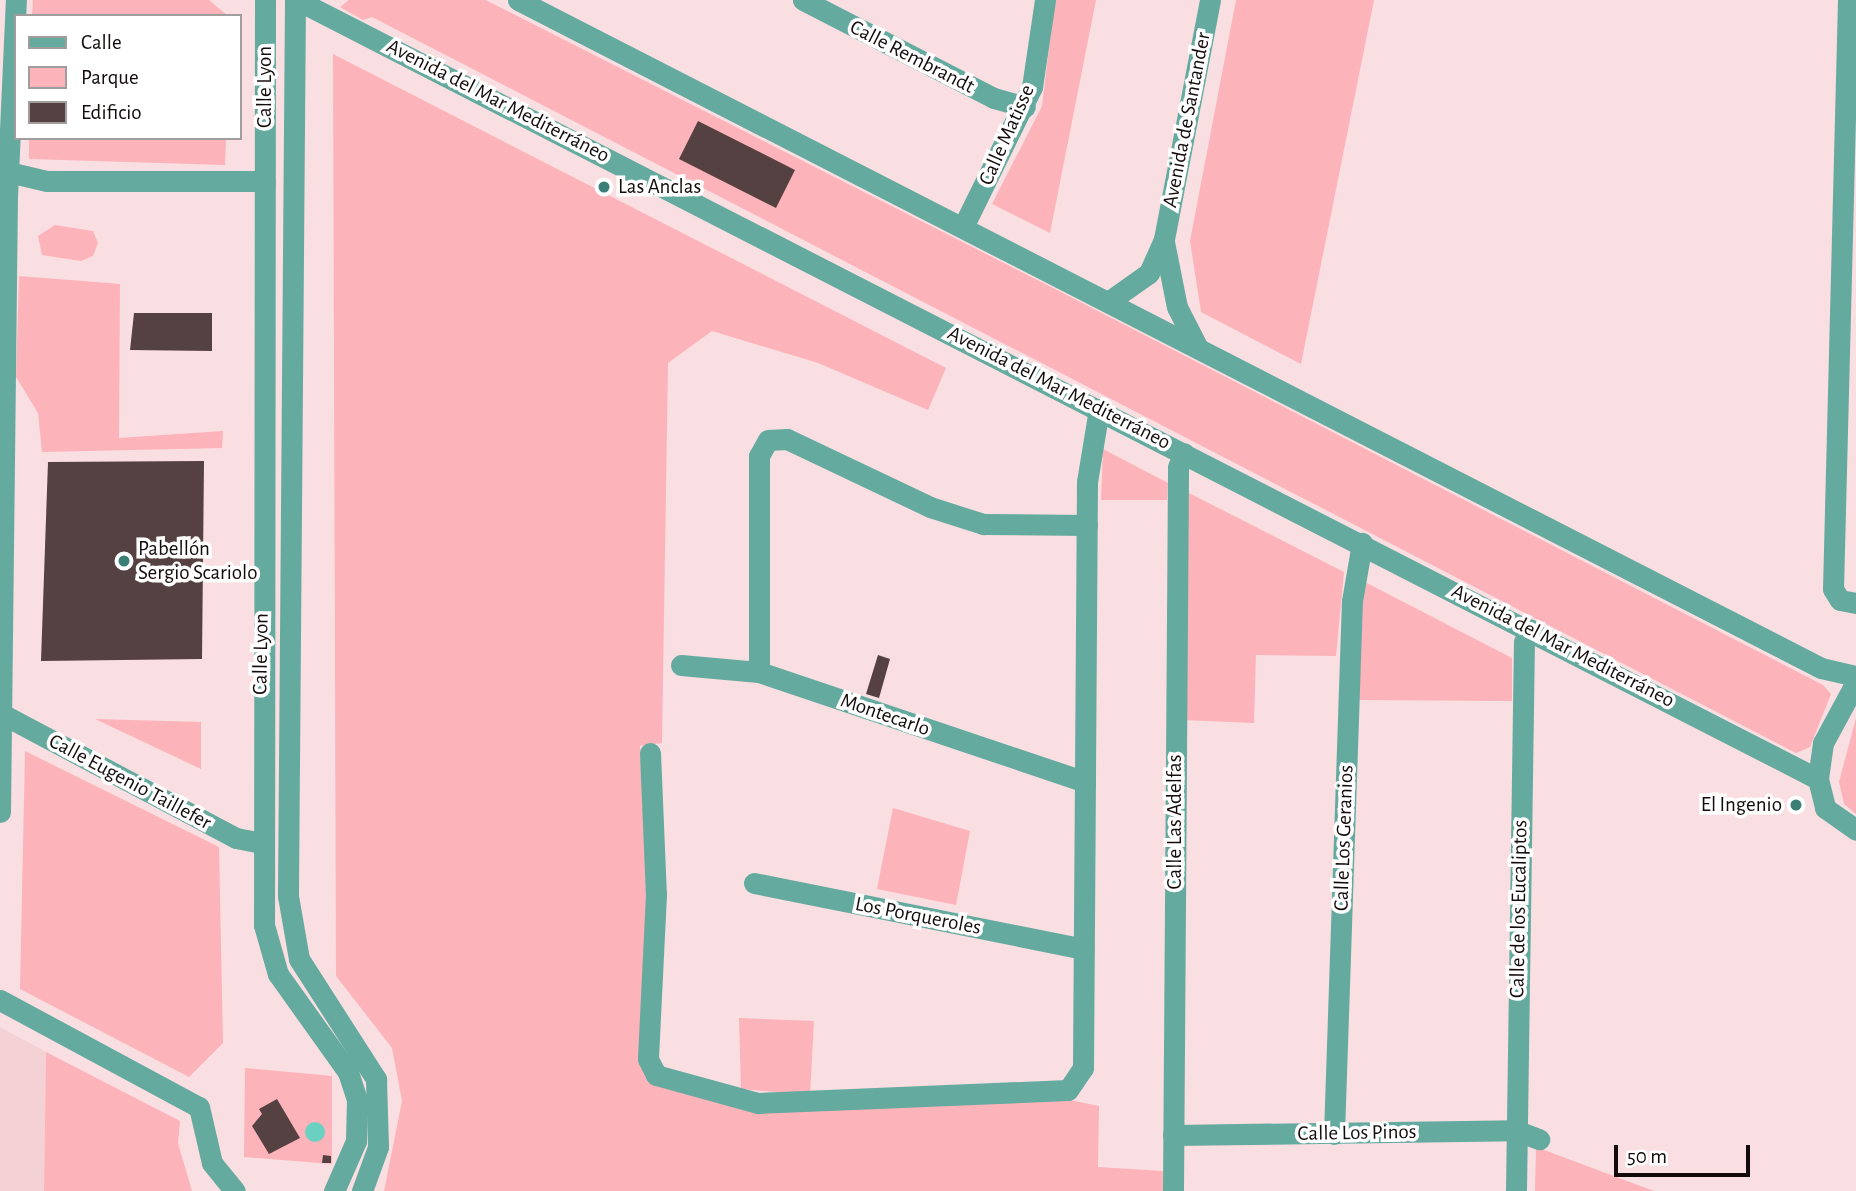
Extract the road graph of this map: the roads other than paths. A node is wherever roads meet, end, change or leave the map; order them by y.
1 (265, 0) edge
2 (518, 0) edge
3 (803, 0) edge
4 (1045, 0) edge
5 (1210, 0) edge
6 (1848, 0) edge
7 (308, 2) edge
8 (14, 31) edge
9 (1025, 107) junction
10 (5, 172) edge
11 (265, 181) junction
12 (964, 225) junction
13 (1164, 240) junction
14 (1108, 302) junction
15 (1198, 348) junction
16 (1099, 409) junction
17 (2, 443) edge
18 (1184, 453) junction
19 (1087, 525) junction
20 (1362, 543) junction
21 (1856, 603) edge
22 (1530, 629) junction
23 (681, 665) dead end
24 (759, 672) junction
25 (1856, 676) edge
26 (1856, 682) edge
27 (0, 713) edge
28 (650, 753) dead end
29 (1818, 779) junction
30 (1085, 782) junction
31 (0, 812) edge
32 (1856, 830) edge
33 (262, 843) junction
34 (754, 883) dead end
35 (1083, 949) junction
36 (0, 1000) edge
37 (1515, 1130) junction
38 (1334, 1134) junction
39 (1173, 1135) junction
40 (1539, 1139) dead end
41 (339, 1183) edge
42 (235, 1191) edge
43 (317, 1191) edge
44 (362, 1191) edge
45 (1173, 1191) edge
46 (1516, 1191) edge

1 - 11 street, Calle Lyon
2 - 12 street
3 - 9 street, Calle Rembrandt
4 - 9 street, Calle Matisse
5 - 13 street, Avenida de Santander
6 - 21 street
7 - 16 street, Avenida del Mar Mediterráneo
7 - 44 street, Calle Lyon
8 - 10 street
9 - 12 street, Calle Matisse
10 - 11 street
10 - 17 street
11 - 33 street, Calle Lyon
12 - 14 street
13 - 14 street, Avenida de Santander
13 - 15 street, Avenida de Santander
14 - 15 street
15 - 25 street
16 - 18 street, Avenida del Mar Mediterráneo
16 - 19 street
17 - 27 street
18 - 20 street, Avenida del Mar Mediterráneo
18 - 39 street, Calle Las Adelfas
19 - 24 street
19 - 30 street
20 - 22 street, Avenida del Mar Mediterráneo
20 - 38 street, Calle Los Geranios
22 - 29 street, Avenida del Mar Mediterráneo
22 - 37 street, Calle de los Eucaliptos
23 - 24 street, Montecarlo
24 - 30 street, Montecarlo
26 - 29 street
27 - 31 street
27 - 33 street, Calle Eugenio Taillefer
28 - 35 street
29 - 32 street
30 - 35 street
33 - 41 street, Calle Lyon
34 - 35 street, Los Porqueroles
36 - 42 street
37 - 38 street, Calle Los Pinos
37 - 40 street, Calle Los Pinos
37 - 46 street, Calle de los Eucaliptos
38 - 39 street, Calle Los Pinos
39 - 45 street, Calle Las Adelfas
41 - 43 street

